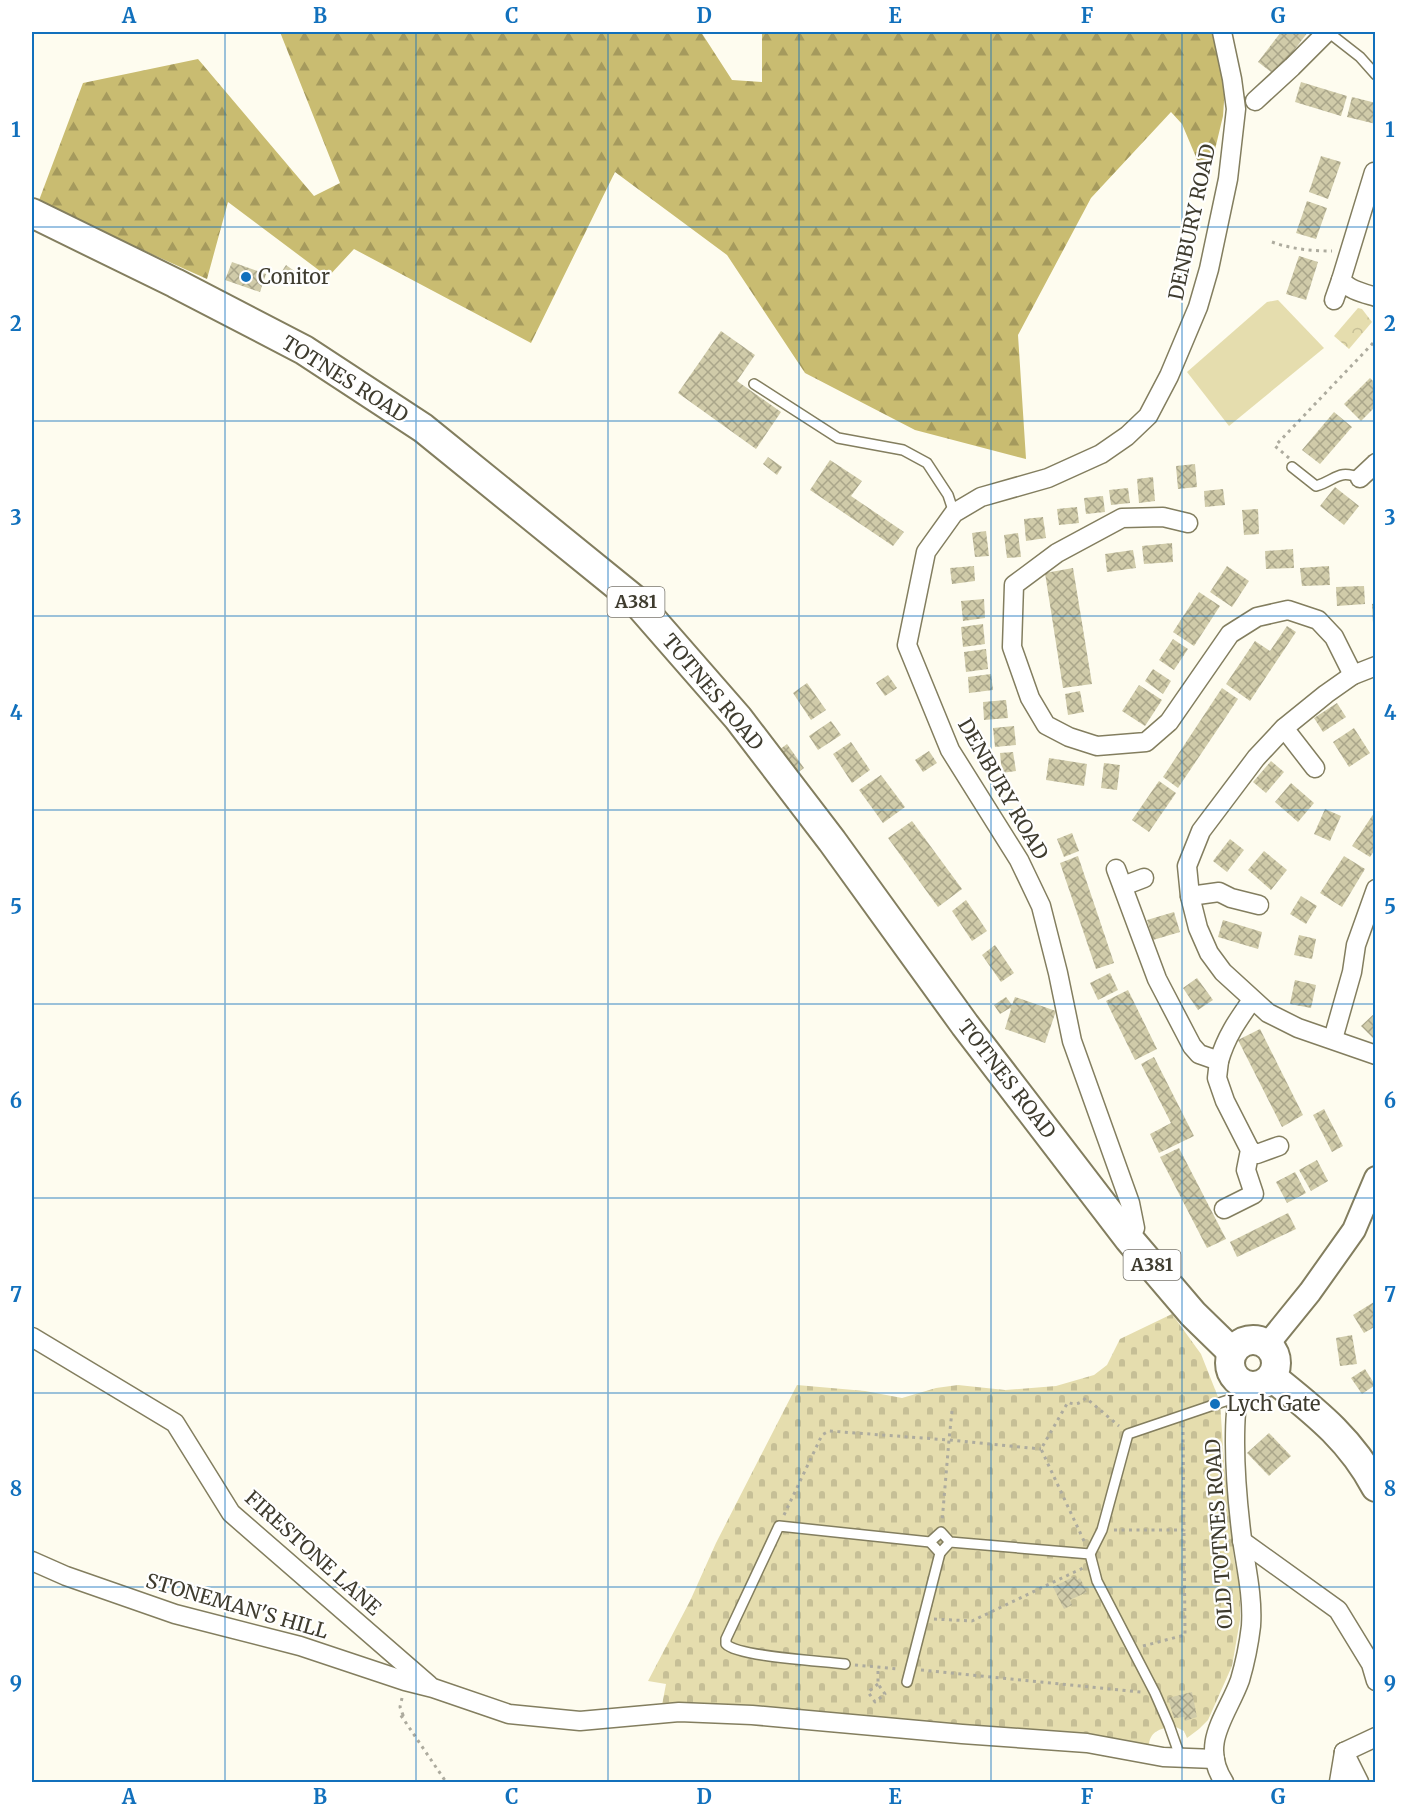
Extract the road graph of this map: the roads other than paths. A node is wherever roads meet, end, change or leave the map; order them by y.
1 (1222, 32) edge
2 (1327, 32) edge
3 (1376, 75) edge
4 (1255, 101) dead end
5 (1374, 172) dead end
6 (32, 213) edge
7 (1341, 280) junction
8 (1376, 297) edge
9 (1334, 300) dead end
10 (754, 384) dead end
11 (1376, 463) edge
12 (1292, 467) road end
13 (1360, 478) joint
14 (954, 513) junction
15 (1188, 523) dead end
16 (1376, 666) edge
17 (1353, 675) junction
18 (1284, 728) junction
19 (1315, 768) dead end
20 (1116, 869) dead end
21 (1144, 878) dead end
22 (1123, 886) junction
23 (1376, 889) edge
24 (1190, 896) junction
25 (1259, 905) dead end
26 (1371, 913) edge
27 (1252, 1000) junction
28 (1333, 1039) junction
29 (1376, 1054) edge
30 (1219, 1061) junction
31 (1279, 1146) dead end
32 (1250, 1150) junction
33 (1374, 1186) edge
34 (1224, 1209) dead end
35 (1130, 1239) junction
36 (32, 1337) edge
37 (1267, 1345) junction
38 (1232, 1352) junction
39 (1272, 1377) junction
40 (1240, 1391) junction
41 (1376, 1487) edge
42 (1242, 1541) junction
43 (930, 1542) junction
44 (950, 1542) junction
45 (940, 1552) junction
46 (1090, 1554) junction
47 (32, 1561) edge
48 (845, 1664) road end
49 (1376, 1681) edge
50 (907, 1682) dead end
51 (433, 1688) junction
52 (1376, 1737) edge
53 (1344, 1752) junction
54 (1181, 1759) junction
55 (1215, 1759) junction
56 (1224, 1782) edge
57 (1339, 1782) edge
58 (1359, 1782) edge

1 - 14 street, DENBURY ROAD
2 - 3 lane
2 - 4 street
5 - 7 street
6 - 35 main road, TOTNES ROAD / A381
7 - 8 street
7 - 9 street
10 - 14 lane
11 - 13 street
12 - 13 lane
14 - 35 street, DENBURY ROAD
15 - 17 street
16 - 17 street
17 - 18 street
18 - 19 street
18 - 24 street
20 - 22 street
21 - 22 street
22 - 30 street
23 - 26 street
24 - 25 street
24 - 27 street
26 - 28 street
27 - 28 street
27 - 30 street
28 - 29 street
30 - 32 street
31 - 32 street
32 - 34 street
33 - 37 street
35 - 38 main road, TOTNES ROAD / A381
36 - 51 street, FIRESTONE LANE
37 - 38 main road
37 - 39 main road
38 - 40 main road
39 - 40 main road
39 - 41 main road
40 - 42 street, OLD TOTNES ROAD
40 - 46 lane
42 - 49 street
42 - 55 street, OLD TOTNES ROAD
43 - 44 lane
43 - 45 lane
43 - 48 lane
44 - 45 lane
44 - 46 lane
45 - 50 lane
46 - 54 lane
47 - 51 street, STONEMAN'S HILL
51 - 54 street, STONEMAN'S HILL
52 - 53 street
53 - 57 street
53 - 58 street
54 - 55 street, STONEMAN'S HILL
55 - 56 street, OLD TOTNES ROAD

